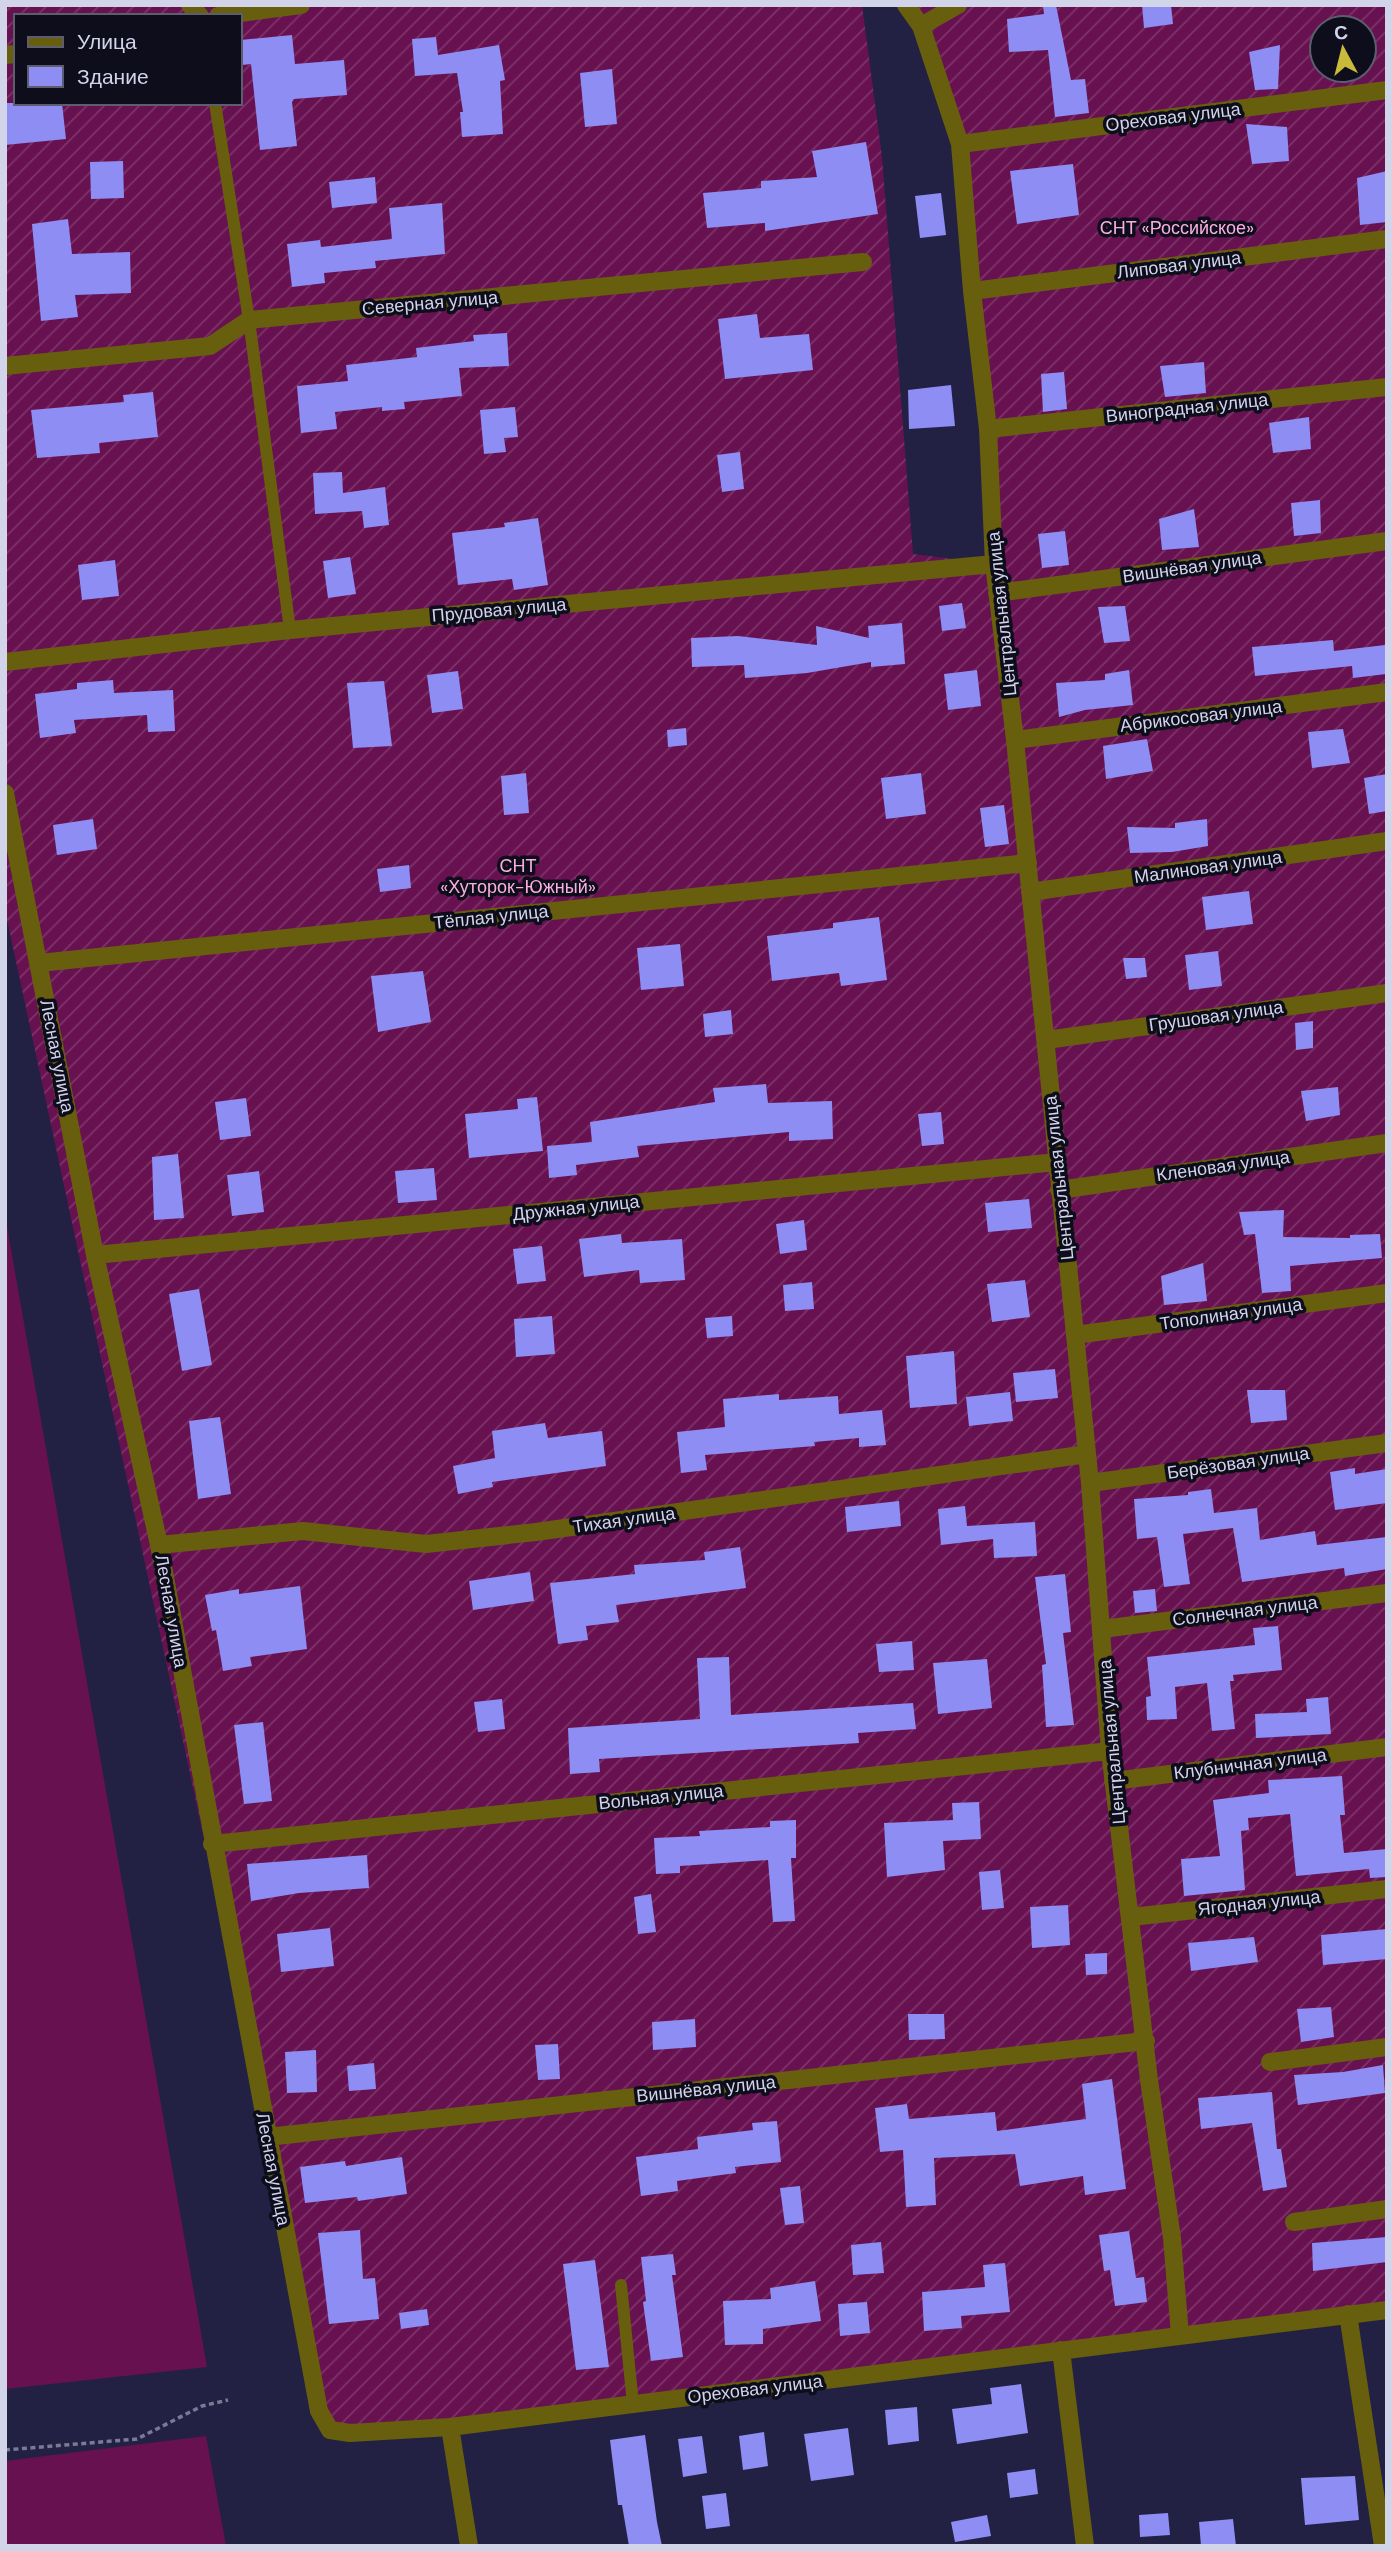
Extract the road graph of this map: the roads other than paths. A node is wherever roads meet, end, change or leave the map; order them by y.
1 (301, 5) edge
2 (906, 5) edge
3 (958, 5) edge
4 (233, 14) edge
5 (921, 26) junction
6 (1387, 90) edge
7 (215, 105) edge
8 (960, 144) junction
9 (1387, 239) edge
10 (863, 262) dead end
11 (972, 291) junction
12 (249, 320) junction
13 (5, 366) edge
14 (1387, 387) edge
15 (988, 429) junction
16 (1387, 541) edge
17 (994, 564) junction
18 (997, 593) junction
19 (290, 630) junction
20 (5, 663) edge
21 (1387, 692) edge
22 (1015, 740) junction
23 (5, 793) edge
24 (1387, 841) edge
25 (1028, 863) junction
26 (1030, 892) junction
27 (39, 963) junction
28 (1387, 993) edge
29 (1046, 1040) junction
30 (1387, 1143) edge
31 (1057, 1162) junction
32 (1059, 1190) junction
33 (95, 1255) junction
34 (1387, 1293) edge
35 (1075, 1335) junction
36 (1387, 1443) edge
37 (1087, 1454) junction
38 (1090, 1483) junction
39 (159, 1545) junction
40 (1387, 1593) edge
41 (1102, 1629) junction
42 (1387, 1747) edge
43 (1110, 1751) junction
44 (1113, 1782) junction
45 (212, 1844) junction
46 (1387, 1889) edge
47 (1132, 1917) junction
48 (1146, 2041) junction
49 (1387, 2047) edge
50 (1270, 2063) dead end
51 (267, 2137) junction
52 (1387, 2209) edge
53 (1294, 2222) dead end
54 (621, 2285) dead end
55 (1387, 2310) edge
56 (1348, 2314) junction
57 (1180, 2334) junction
58 (1061, 2350) junction
59 (633, 2404) junction
60 (450, 2427) junction
61 (330, 2430) joint
62 (469, 2546) edge
63 (1085, 2546) edge
64 (1383, 2546) edge

1 - 4 street
2 - 5 street, Центральная улица
3 - 5 street
5 - 8 street, Центральная улица
6 - 8 street, Ореховая улица
7 - 12 lane
8 - 11 street, Центральная улица
9 - 11 street, Липовая улица
10 - 12 street, Северная улица
11 - 15 street, Центральная улица
12 - 13 street, Северная улица
12 - 19 lane
14 - 15 street, Виноградная улица
15 - 17 street, Центральная улица
16 - 18 street, Вишнёвая улица
17 - 18 street, Центральная улица
17 - 19 street, Прудовая улица
18 - 22 street, Центральная улица
19 - 20 street, Прудовая улица
21 - 22 street, Абрикосовая улица
22 - 25 street, Центральная улица
23 - 27 street, Лесная улица
24 - 26 street, Малиновая улица
25 - 26 street, Центральная улица
25 - 27 street, Тёплая улица
26 - 29 street, Центральная улица
27 - 33 street, Лесная улица
28 - 29 street, Грушовая улица
29 - 31 street, Центральная улица
30 - 32 street, Кленовая улица
31 - 32 street, Центральная улица
31 - 33 street, Дружная улица
32 - 35 street, Центральная улица
33 - 39 street, Лесная улица
34 - 35 street, Тополиная улица
35 - 37 street, Центральная улица
36 - 38 street, Берёзовая улица
37 - 38 street, Центральная улица
37 - 39 street, Тихая улица
38 - 41 street, Центральная улица
39 - 45 street, Лесная улица
40 - 41 street, Солнечная улица
41 - 43 street, Центральная улица
42 - 44 street, Клубничная улица
43 - 44 street, Центральная улица
43 - 45 street, Вольная улица
44 - 47 street, Центральная улица
45 - 51 street, Лесная улица
46 - 47 street, Ягодная улица
47 - 48 street, Центральная улица
48 - 51 street, Вишнёвая улица
48 - 57 street, Центральная улица
49 - 50 street
51 - 61 street, Лесная улица
52 - 53 street
54 - 59 lane
55 - 56 street, Ореховая улица
56 - 57 street, Ореховая улица
56 - 64 street
57 - 58 street, Ореховая улица
58 - 59 street, Ореховая улица
58 - 63 street
59 - 60 street, Ореховая улица
60 - 61 street, Ореховая улица
60 - 62 street

